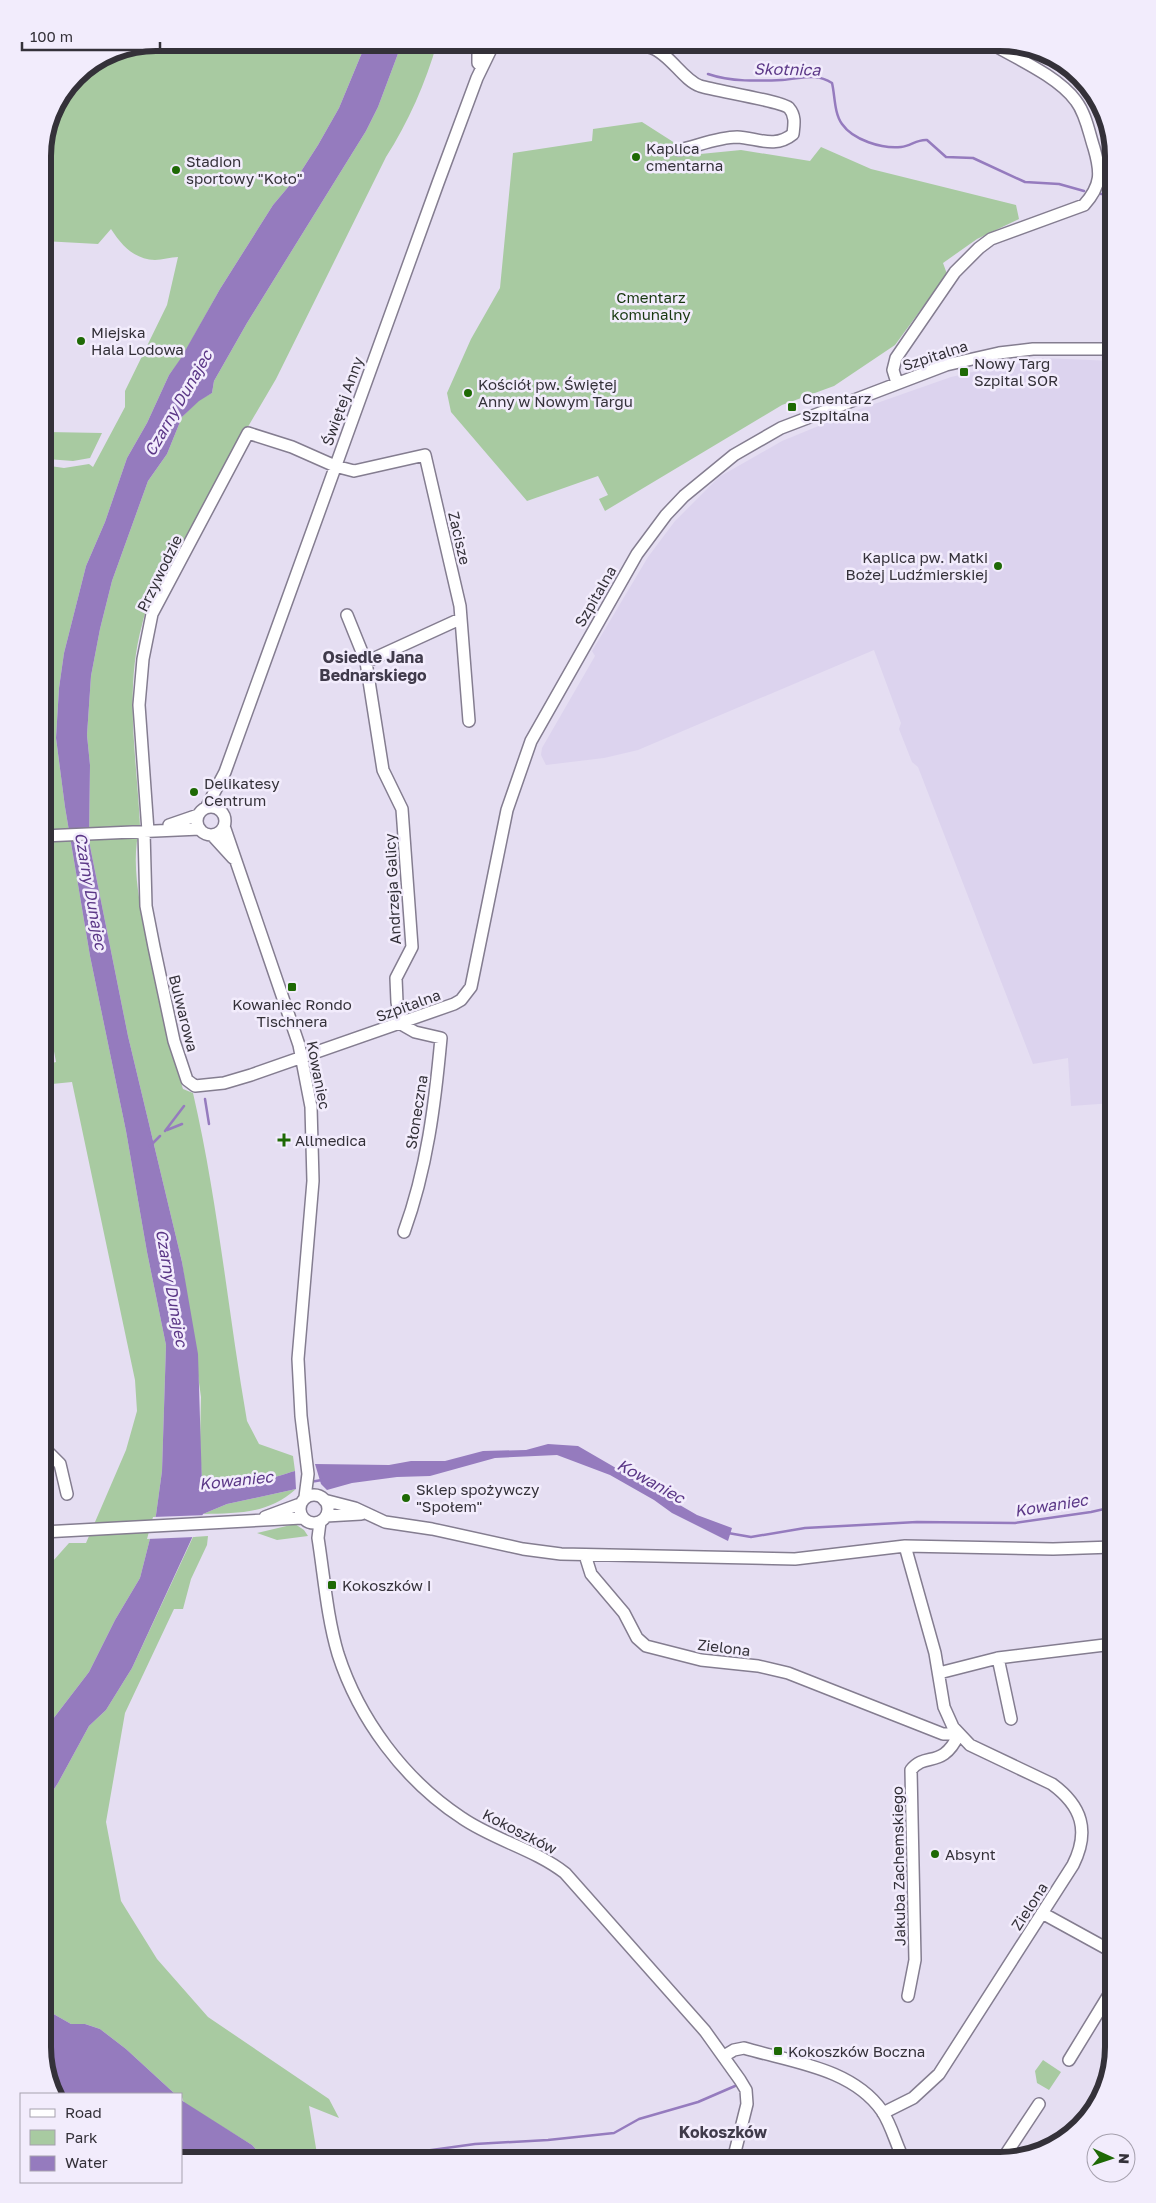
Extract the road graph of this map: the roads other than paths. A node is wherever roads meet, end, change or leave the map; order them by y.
1 (479, 51) edge
2 (490, 51) edge
3 (656, 51) edge
4 (1003, 51) edge
5 (482, 66) junction
6 (679, 150) dead end
7 (1105, 350) edge
8 (897, 383) junction
9 (335, 466) junction
10 (347, 615) dead end
11 (460, 619) junction
12 (366, 662) junction
13 (469, 721) dead end
14 (225, 772) junction
15 (221, 810) junction
16 (202, 812) junction
17 (224, 826) junction
18 (200, 829) junction
19 (147, 831) junction
20 (212, 835) junction
21 (51, 836) edge
22 (240, 870) junction
23 (401, 1024) junction
24 (302, 1057) junction
25 (404, 1232) dead end
26 (51, 1455) edge
27 (308, 1474) junction
28 (67, 1494) dead end
29 (322, 1498) junction
30 (303, 1501) junction
31 (363, 1514) junction
32 (262, 1519) junction
33 (323, 1519) junction
34 (305, 1520) junction
35 (51, 1532) edge
36 (318, 1538) junction
37 (905, 1546) junction
38 (1105, 1547) edge
39 (585, 1555) junction
40 (1105, 1645) edge
41 (998, 1658) junction
42 (939, 1673) junction
43 (1011, 1718) dead end
44 (959, 1734) junction
45 (1042, 1913) junction
46 (1105, 1947) edge
47 (908, 1996) dead end
48 (1105, 2002) edge
49 (724, 2056) junction
50 (1069, 2060) dead end
51 (1039, 2104) dead end
52 (883, 2113) junction
53 (1008, 2151) edge
54 (735, 2152) edge
55 (900, 2152) edge

1 - 5 street
2 - 5 street, Świętej Anny
3 - 6 street
4 - 8 street
5 - 9 street, Świętej Anny
7 - 8 street, Szpitalna
8 - 23 street, Szpitalna
9 - 11 street, Zacisze
9 - 14 street, Świętej Anny
9 - 19 street, Przywodzie
10 - 12 street, Andrzeja Galicy
11 - 12 street
11 - 13 street, Zacisze
12 - 23 street, Andrzeja Galicy
14 - 15 street, Świętej Anny
14 - 16 street, Świętej Anny
15 - 16 street
15 - 17 street
16 - 18 street
16 - 19 street
17 - 20 street
17 - 22 street, Kowaniec
18 - 19 street
18 - 20 street
19 - 21 street
19 - 24 street, Bulwarowa
20 - 22 street, Kowaniec
22 - 24 street, Kowaniec
23 - 24 street, Szpitalna
23 - 25 street, Słoneczna
24 - 27 street, Kowaniec
26 - 28 street
27 - 29 street, Kowaniec
27 - 30 street, Kowaniec
29 - 30 street
29 - 31 street
29 - 33 street
30 - 32 street
30 - 34 street
31 - 33 street
31 - 39 street
32 - 34 street
32 - 35 street
33 - 34 street
33 - 36 street, Kokoszków
34 - 36 street, Kokoszków
36 - 49 street, Kokoszków
37 - 38 street
37 - 39 street
37 - 42 street, Zielona
39 - 44 street, Zielona
40 - 41 street
41 - 42 street
41 - 43 street
42 - 44 street, Zielona
44 - 45 street, Zielona
44 - 47 street, Jakuba Zachemskiego
45 - 46 street
45 - 52 street, Zielona
48 - 50 street
49 - 52 street
49 - 54 street, Kokoszków
51 - 53 street
52 - 55 street

